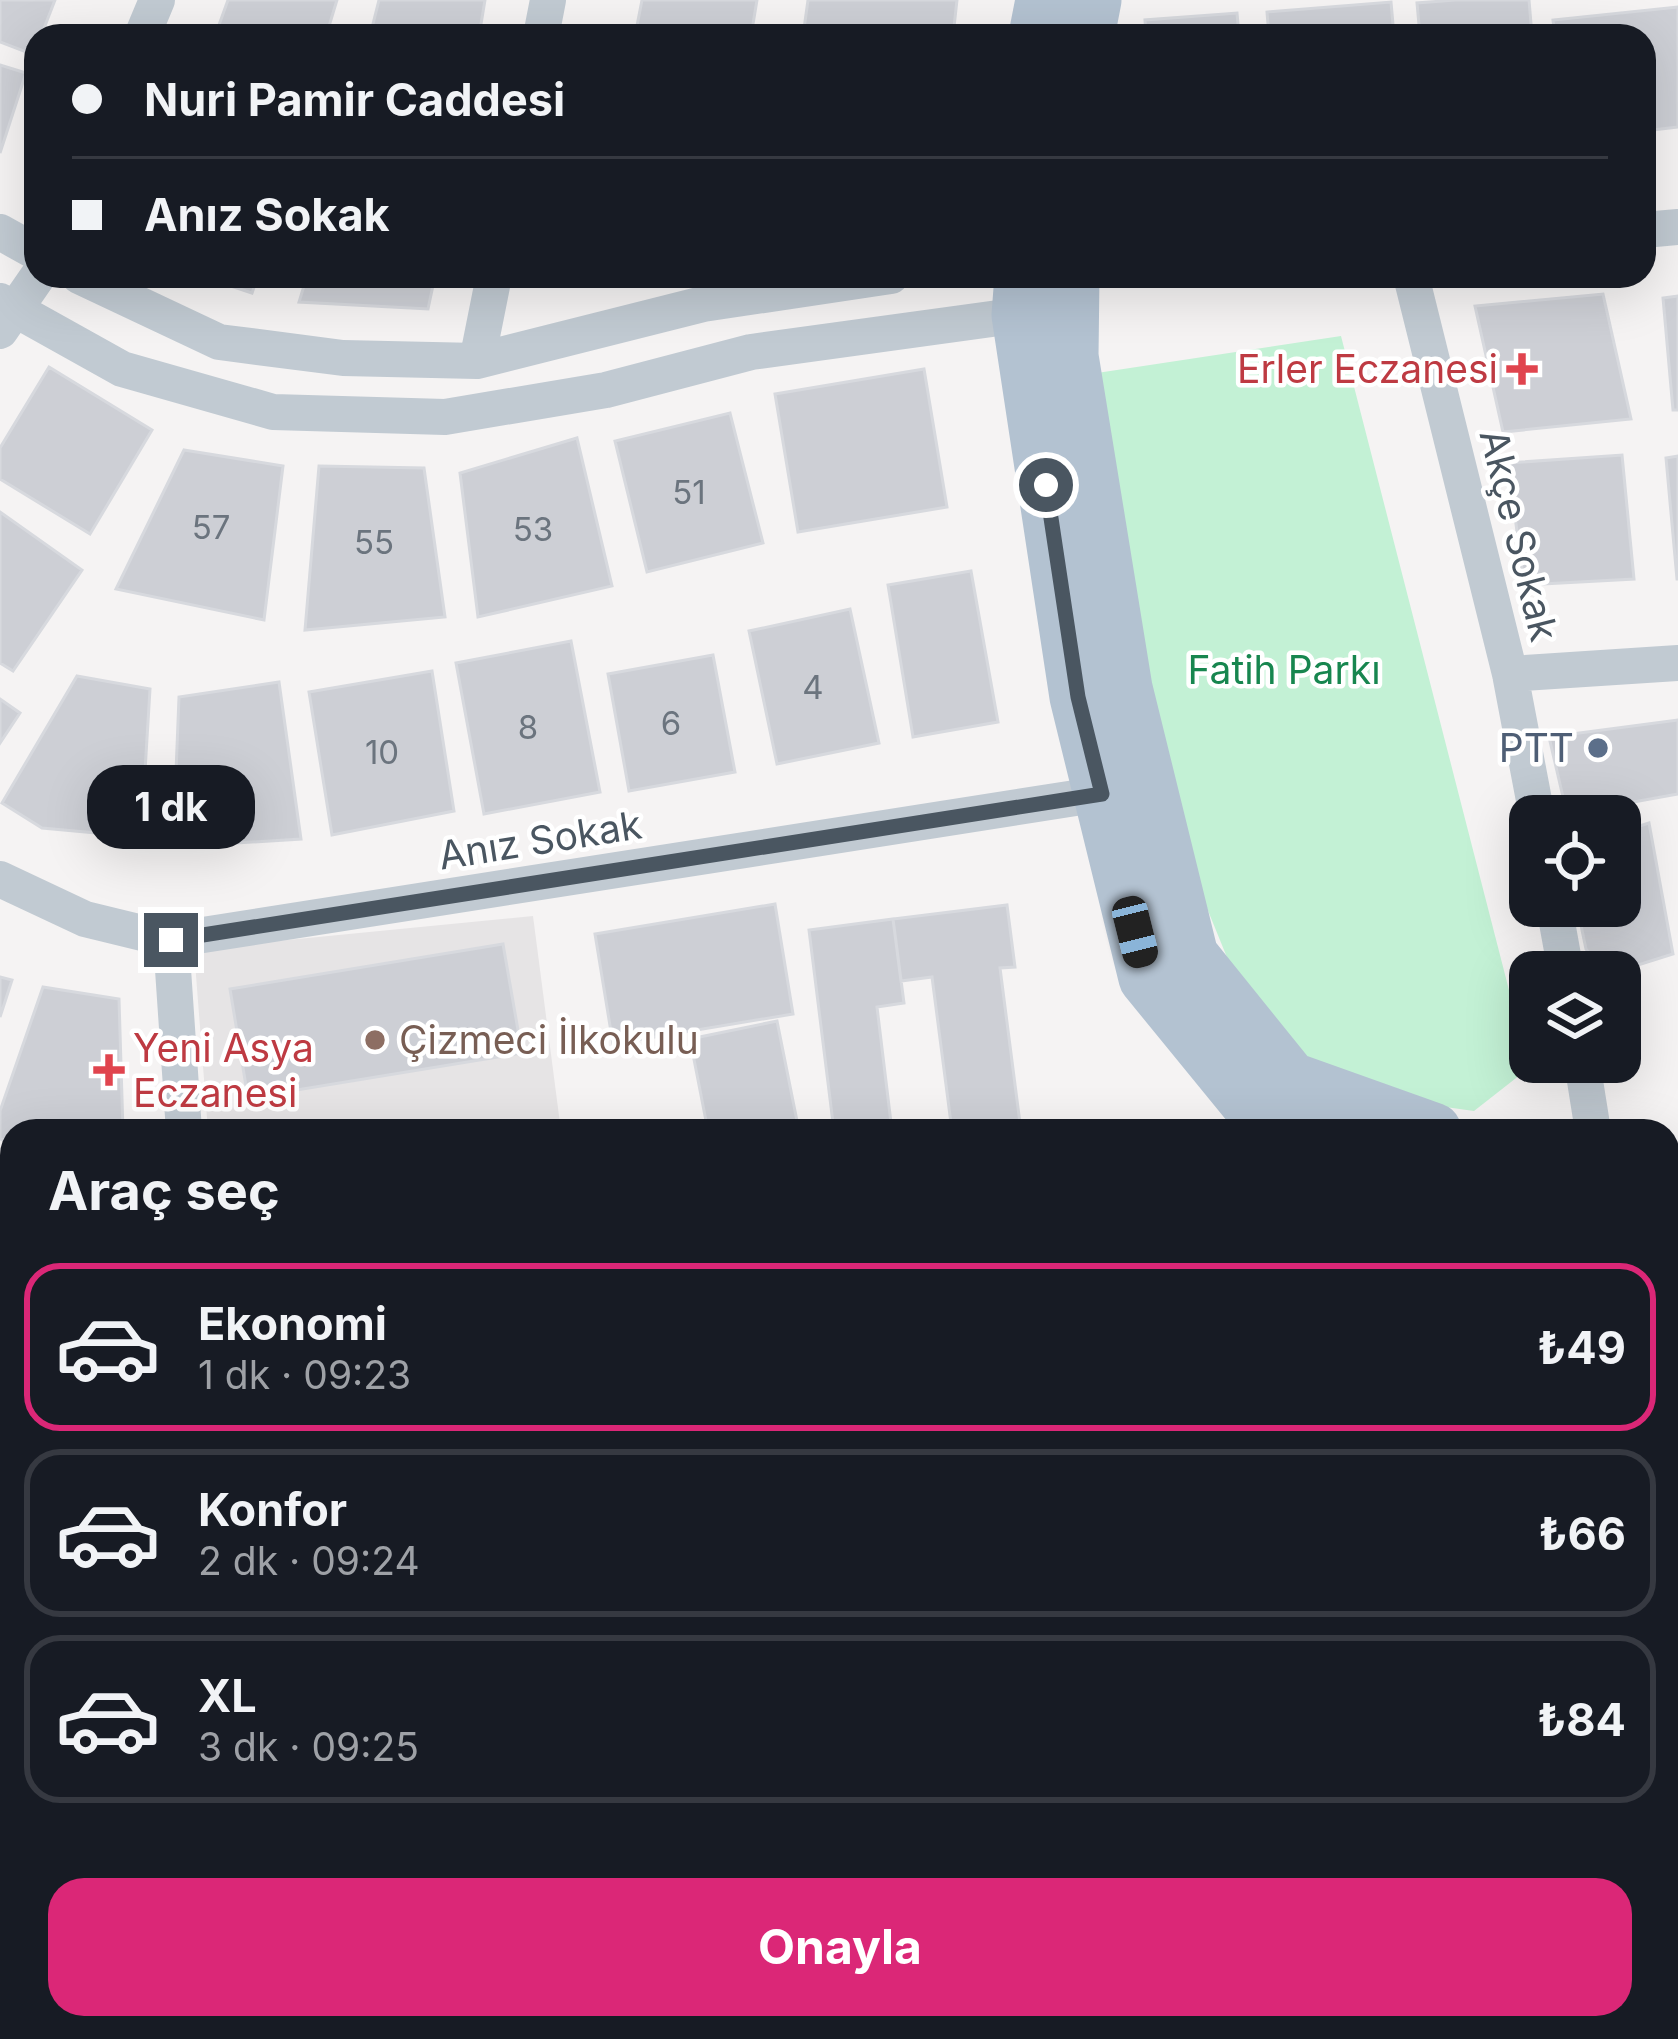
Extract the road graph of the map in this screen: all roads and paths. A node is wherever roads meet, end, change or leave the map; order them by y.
1 (28, 288) edge
2 (104, 288) edge
3 (492, 288) edge
4 (810, 288) edge
5 (1071, 288) edge
6 (1414, 288) edge
7 (1021, 295) edge
8 (5, 314) edge
9 (477, 361) junction
10 (1678, 662) edge
11 (1510, 674) junction
12 (1102, 794) junction
13 (1533, 795) edge
14 (0, 878) edge
15 (171, 940) junction
16 (1586, 1083) edge
17 (183, 1119) edge
18 (1262, 1119) edge
19 (1399, 1119) edge
20 (1592, 1119) edge

1 - 8 street
2 - 9 street
3 - 9 street
4 - 9 street
5 - 19 main road
6 - 11 street, Akçe Sokak
7 - 8 street
7 - 12 main road
10 - 11 street
11 - 13 street, Akçe Sokak
12 - 15 street, Anız Sokak
12 - 18 main road
14 - 15 street, Anız Sokak
15 - 17 street
16 - 20 street

